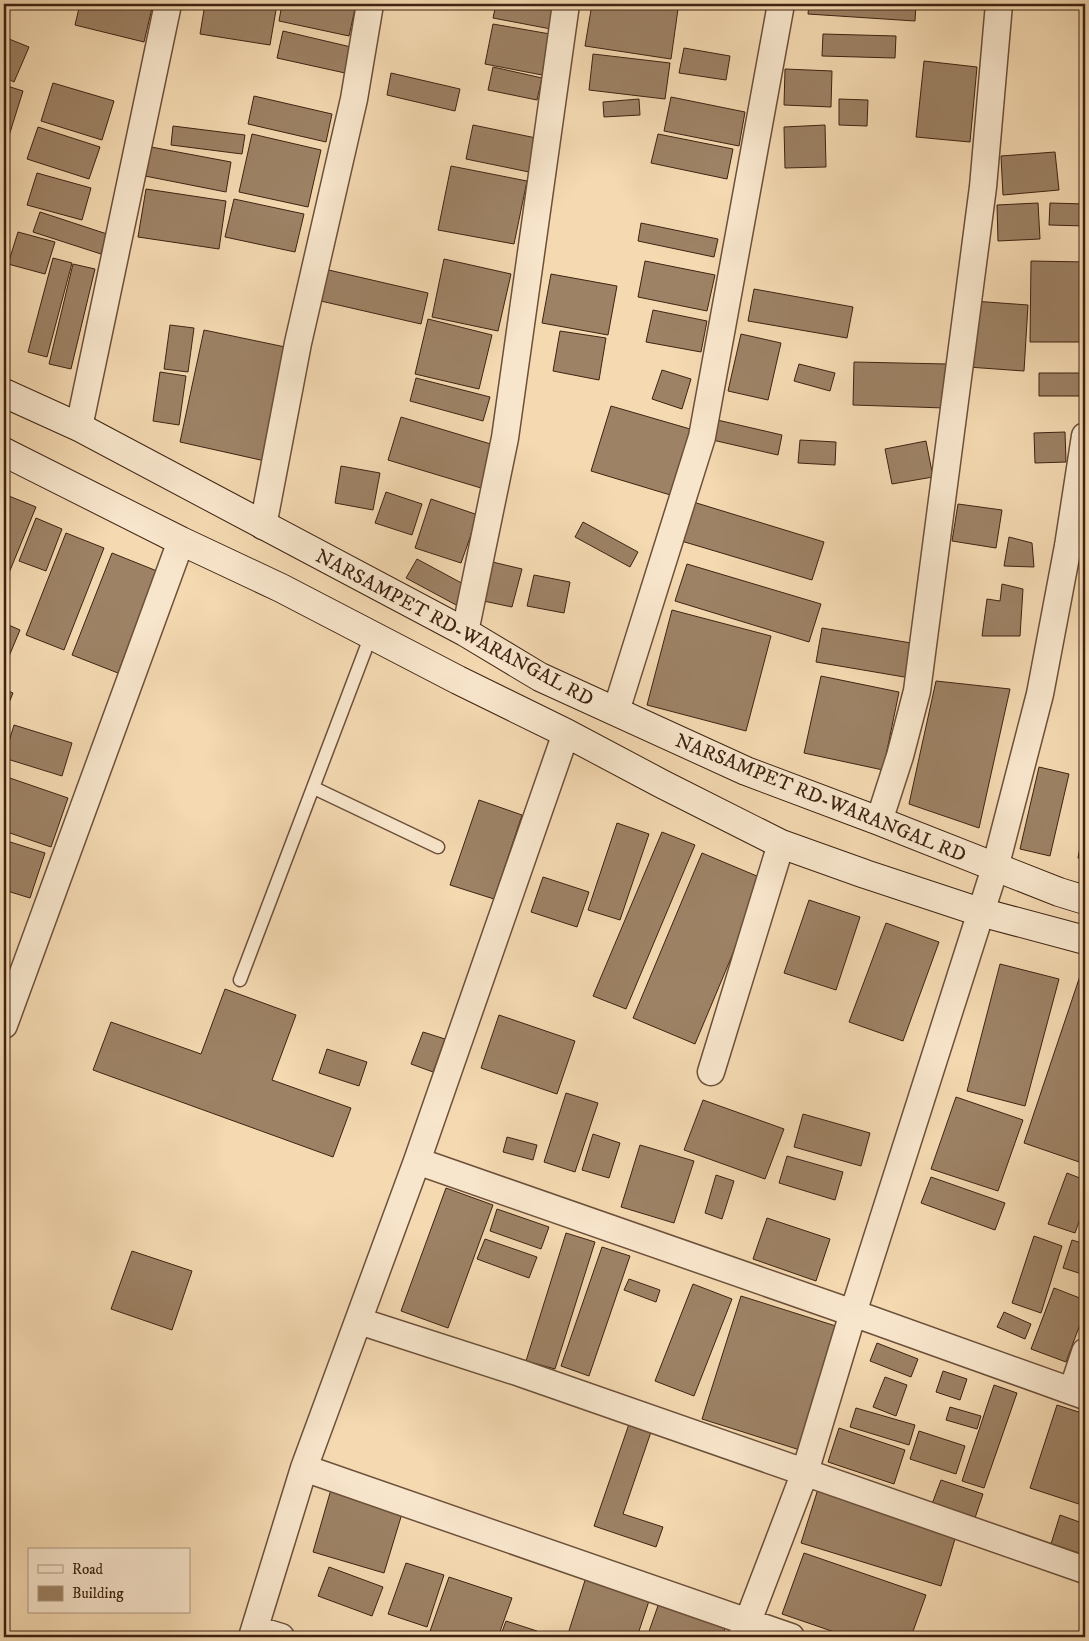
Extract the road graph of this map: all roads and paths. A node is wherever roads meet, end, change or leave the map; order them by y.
1 (168, 4) edge
2 (370, 4) edge
3 (566, 4) edge
4 (781, 4) edge
5 (999, 4) edge
6 (4, 393) edge
7 (79, 428) junction
8 (1085, 436) edge
9 (4, 452) edge
10 (263, 526) junction
11 (181, 540) junction
12 (465, 632) junction
13 (372, 635) junction
14 (616, 711) junction
15 (566, 733) junction
16 (314, 788) junction
17 (879, 821) junction
18 (782, 844) junction
19 (438, 847) dead end
20 (995, 868) junction
21 (1085, 900) edge
22 (980, 912) junction
23 (1085, 940) edge
24 (240, 980) dead end
25 (4, 1023) edge
26 (710, 1072) dead end
27 (417, 1161) junction
28 (853, 1312) junction
29 (359, 1321) junction
30 (1085, 1352) edge
31 (1078, 1393) edge
32 (304, 1468) junction
33 (805, 1472) junction
34 (1085, 1570) edge
35 (744, 1630) edge
36 (254, 1633) edge
37 (280, 1637) edge
38 (791, 1637) edge

1 - 7 street
2 - 10 street
3 - 12 street
4 - 14 street
5 - 17 street
6 - 7 main road, NARSAMPET RD-WARANGAL RD
7 - 10 main road, NARSAMPET RD-WARANGAL RD
8 - 20 street
9 - 11 main road, NARSAMPET RD-WARANGAL RD
10 - 12 main road, NARSAMPET RD-WARANGAL RD
11 - 13 main road, NARSAMPET RD-WARANGAL RD
11 - 25 street
12 - 14 main road, NARSAMPET RD-WARANGAL RD
13 - 15 main road, NARSAMPET RD-WARANGAL RD
13 - 16 lane
14 - 17 main road, NARSAMPET RD-WARANGAL RD
15 - 18 main road, NARSAMPET RD-WARANGAL RD
15 - 27 street
16 - 19 lane
16 - 24 lane
17 - 20 main road, NARSAMPET RD-WARANGAL RD
18 - 22 main road, NARSAMPET RD-WARANGAL RD
18 - 26 street
20 - 21 main road, NARSAMPET RD-WARANGAL RD
20 - 22 street
22 - 23 main road, NARSAMPET RD-WARANGAL RD
22 - 28 street
27 - 28 street
27 - 29 street
28 - 31 street
28 - 33 street
29 - 32 street
29 - 33 street
30 - 31 street
32 - 35 street
32 - 36 street
33 - 34 street
33 - 35 street
35 - 38 street
36 - 37 street

